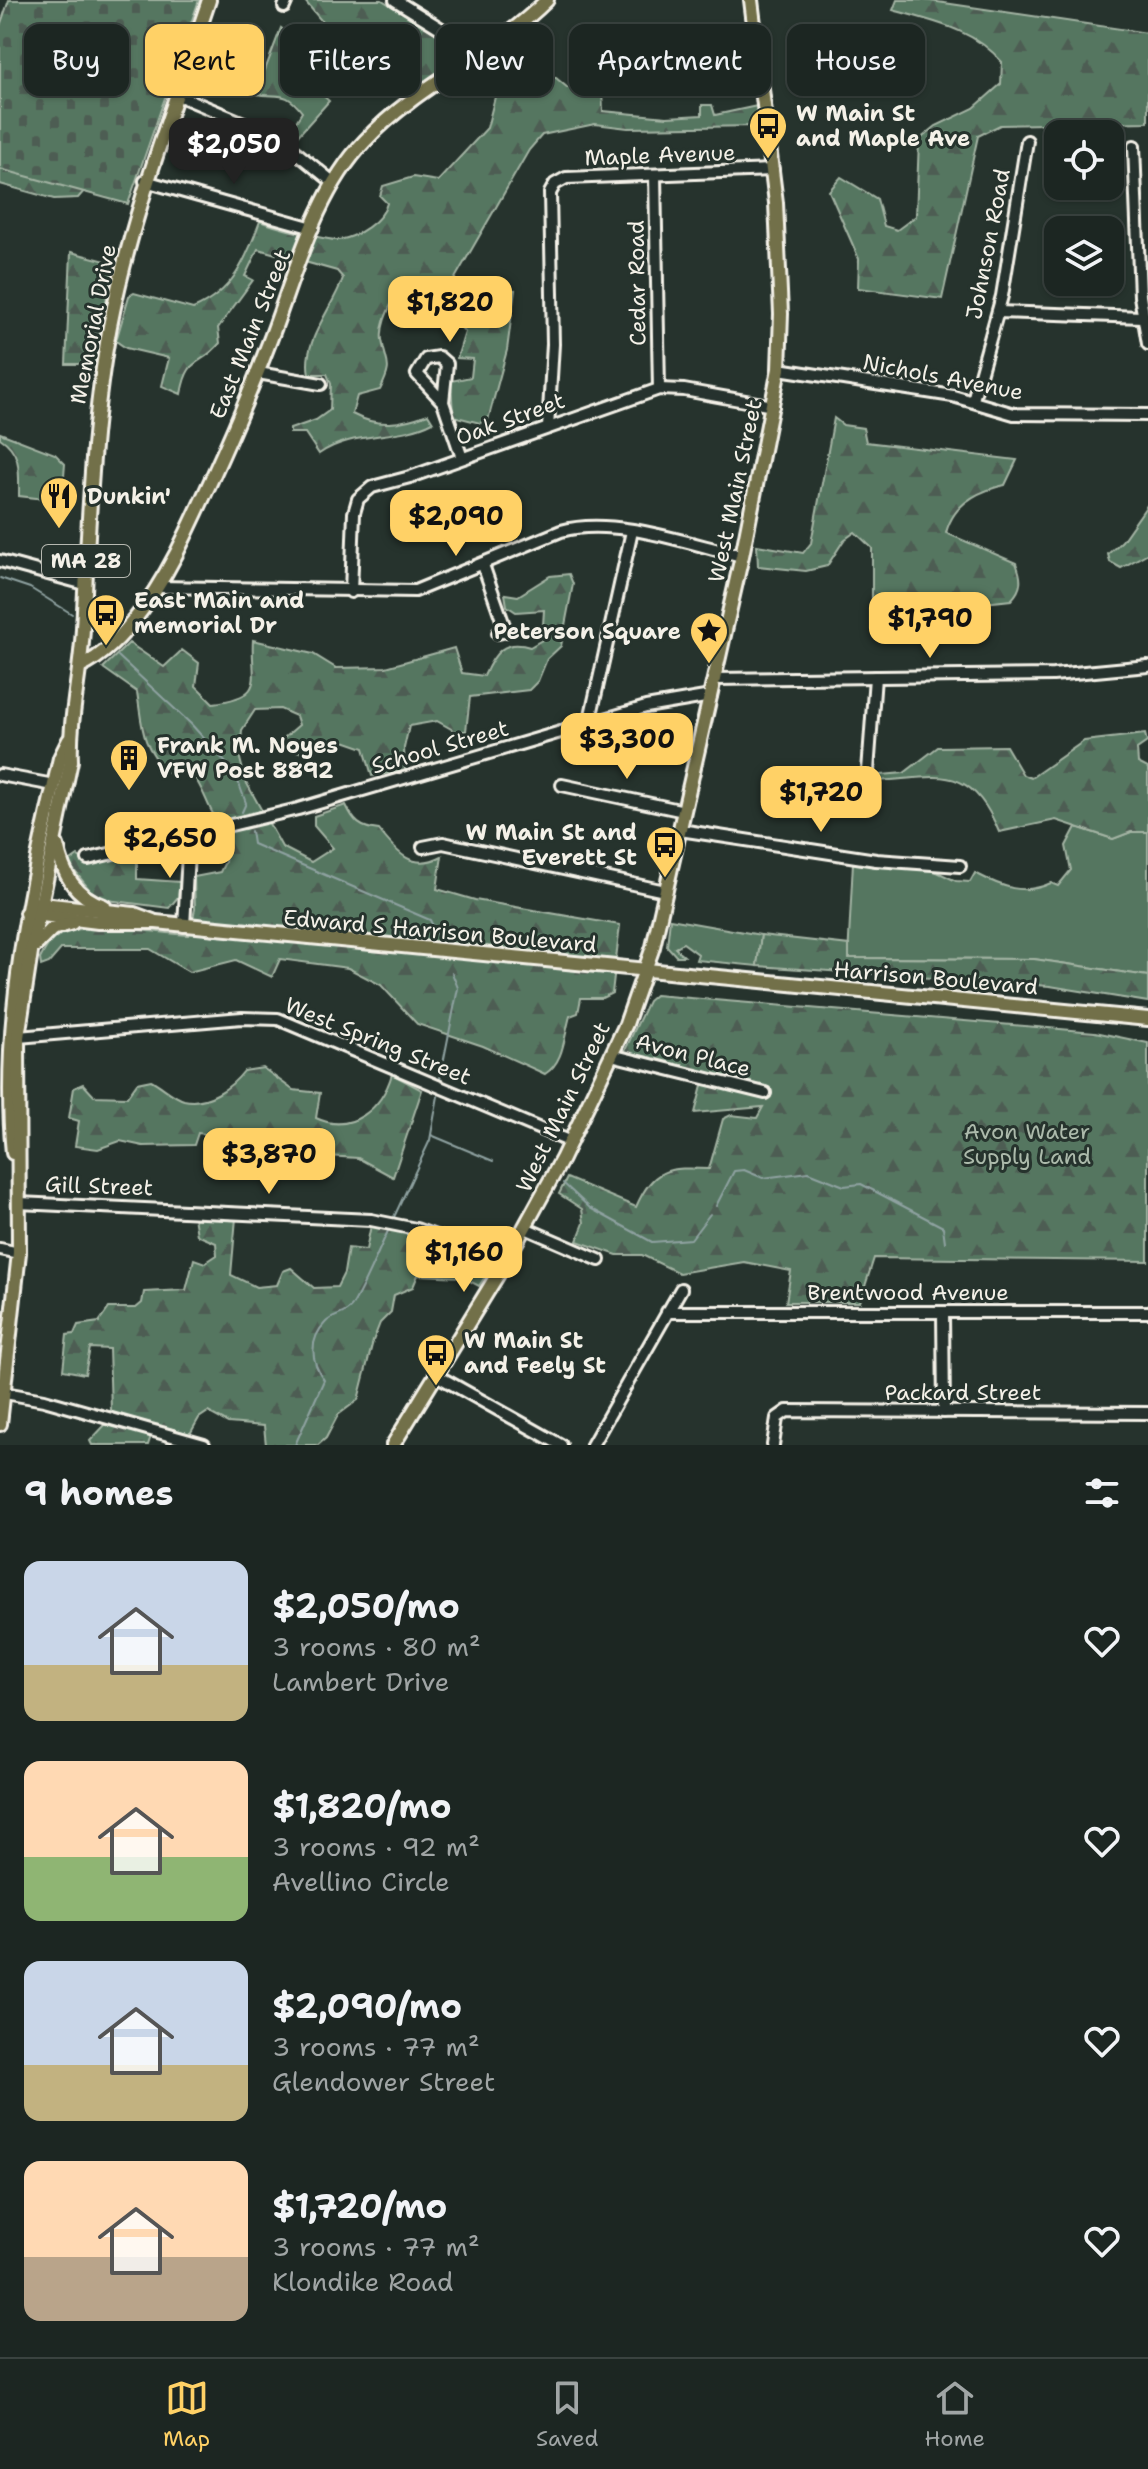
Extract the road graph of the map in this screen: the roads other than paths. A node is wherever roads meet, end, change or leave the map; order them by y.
1 (209, 0) edge
2 (395, 0) edge
3 (547, 0) edge
4 (751, 0) edge
5 (200, 24) edge
6 (522, 24) edge
7 (754, 24) edge
8 (436, 25) edge
9 (436, 86) edge
10 (174, 96) edge
11 (180, 96) edge
12 (763, 96) edge
13 (1027, 141) dead end
14 (1134, 146) dead end
15 (773, 170) junction
16 (655, 175) junction
17 (145, 181) junction
18 (334, 183) junction
19 (313, 228) junction
20 (998, 312) junction
21 (1142, 317) junction
22 (1148, 344) edge
23 (779, 369) junction
24 (258, 373) junction
25 (321, 384) dead end
26 (659, 389) junction
27 (973, 400) junction
28 (443, 402) dead end
29 (773, 406) junction
30 (1148, 415) edge
31 (548, 428) junction
32 (462, 458) junction
33 (632, 531) junction
34 (742, 556) junction
35 (0, 561) edge
36 (483, 565) junction
37 (85, 584) junction
38 (157, 587) junction
39 (351, 592) junction
40 (498, 633) dead end
41 (1148, 666) edge
42 (80, 667) junction
43 (875, 677) junction
44 (715, 679) junction
45 (711, 696) junction
46 (589, 724) junction
47 (70, 737) junction
48 (868, 771) dead end
49 (0, 775) edge
50 (54, 785) junction
51 (562, 785) dead end
52 (684, 811) junction
53 (680, 830) junction
54 (189, 835) junction
55 (56, 840) junction
56 (423, 847) dead end
57 (88, 859) dead end
58 (960, 866) dead end
59 (665, 891) junction
60 (34, 909) junction
61 (134, 914) junction
62 (98, 922) junction
63 (156, 922) junction
64 (184, 926) junction
65 (31, 952) junction
66 (647, 970) junction
67 (720, 977) joint
68 (1148, 1019) edge
69 (8, 1038) edge
70 (611, 1055) junction
71 (765, 1093) dead end
72 (571, 1142) junction
73 (19, 1203) junction
74 (525, 1228) junction
75 (0, 1249) edge
76 (19, 1253) junction
77 (599, 1260) dead end
78 (506, 1261) junction
79 (681, 1289) dead end
80 (667, 1312) junction
81 (943, 1312) junction
82 (1148, 1312) edge
83 (436, 1375) junction
84 (5, 1393) junction
85 (944, 1412) junction
86 (1148, 1413) edge
87 (0, 1424) edge
88 (204, 1445) edge
89 (393, 1445) edge
90 (561, 1445) edge
91 (592, 1445) edge
92 (773, 1445) edge

1 - 5 main road, Memorial Drive / MA 28
2 - 8 street
3 - 6 main road, East Main Street
4 - 7 main road, West Main Street
9 - 18 main road, East Main Street
10 - 17 main road, Memorial Drive / MA 28
11 - 18 street
12 - 15 main road, West Main Street
13 - 20 street, Johnson Road
14 - 21 street
15 - 16 street, Maple Avenue
15 - 23 main road, West Main Street
16 - 26 street, Cedar Road
16 - 31 street, Maple Avenue
17 - 19 street
17 - 37 main road, Memorial Drive / MA 28
18 - 19 main road, East Main Street
19 - 24 main road, East Main Street
20 - 21 street
20 - 27 street, Johnson Road
21 - 22 street
23 - 27 street, Nichols Avenue
23 - 29 main road, West Main Street
24 - 25 street
24 - 38 main road, East Main Street
26 - 29 street, Oak Street
26 - 31 street, Oak Street
27 - 30 street, Nichols Avenue
28 - 32 street
29 - 34 main road, West Main Street
31 - 32 street, Oak Street
32 - 39 street, Oak Street
33 - 34 street
33 - 36 street
33 - 46 street
34 - 44 main road, West Main Street
35 - 37 street
36 - 39 street
36 - 40 street
37 - 42 main road, Memorial Drive / MA 28
38 - 39 street
38 - 42 main road, East Main Street
41 - 43 street
42 - 47 main road, MA 28
43 - 44 street
43 - 48 street
44 - 45 main road, West Main Street
45 - 46 street, School Street
45 - 52 main road, West Main Street
46 - 54 street, School Street
47 - 50 main road, MA 28
47 - 55 main road, MA 28
49 - 50 street
50 - 60 main road, MA 28
51 - 52 street
52 - 53 main road, West Main Street
53 - 58 street
53 - 59 main road, West Main Street
54 - 57 street, School Street
54 - 64 street
55 - 60 main road, MA 28
55 - 61 main road
56 - 59 street
59 - 66 main road, West Main Street
60 - 61 main road, Edward S Harrison Boulevard
60 - 62 main road, Edward S Harrison Boulevard
60 - 65 main road, MA 28
60 - 69 main road, MA 28
61 - 63 main road, Edward S Harrison Boulevard
62 - 63 main road, Edward S Harrison Boulevard
62 - 65 main road
63 - 64 main road, Edward S Harrison Boulevard
64 - 66 main road, Edward S Harrison Boulevard
65 - 69 main road, MA 28
66 - 67 main road, Edward S Harrison Boulevard
66 - 70 main road, West Main Street
67 - 68 main road, Harrison Boulevard
69 - 72 street, West Spring Street
69 - 73 main road, MA 28
70 - 71 street, Avon Place
70 - 72 main road, West Main Street
72 - 74 main road, West Main Street
73 - 76 main road, MA 28
73 - 78 street, Gill Street
74 - 77 street
74 - 78 main road, West Main Street
75 - 76 street
76 - 84 main road, MA 28
78 - 83 main road, West Main Street
79 - 80 street
80 - 81 street, Brentwood Avenue
80 - 91 street
81 - 82 street, Brentwood Avenue
81 - 85 street
83 - 89 main road, West Main Street
83 - 90 street
84 - 87 main road, MA 28
84 - 88 street
85 - 86 street, Packard Street
85 - 92 street, Packard Street

